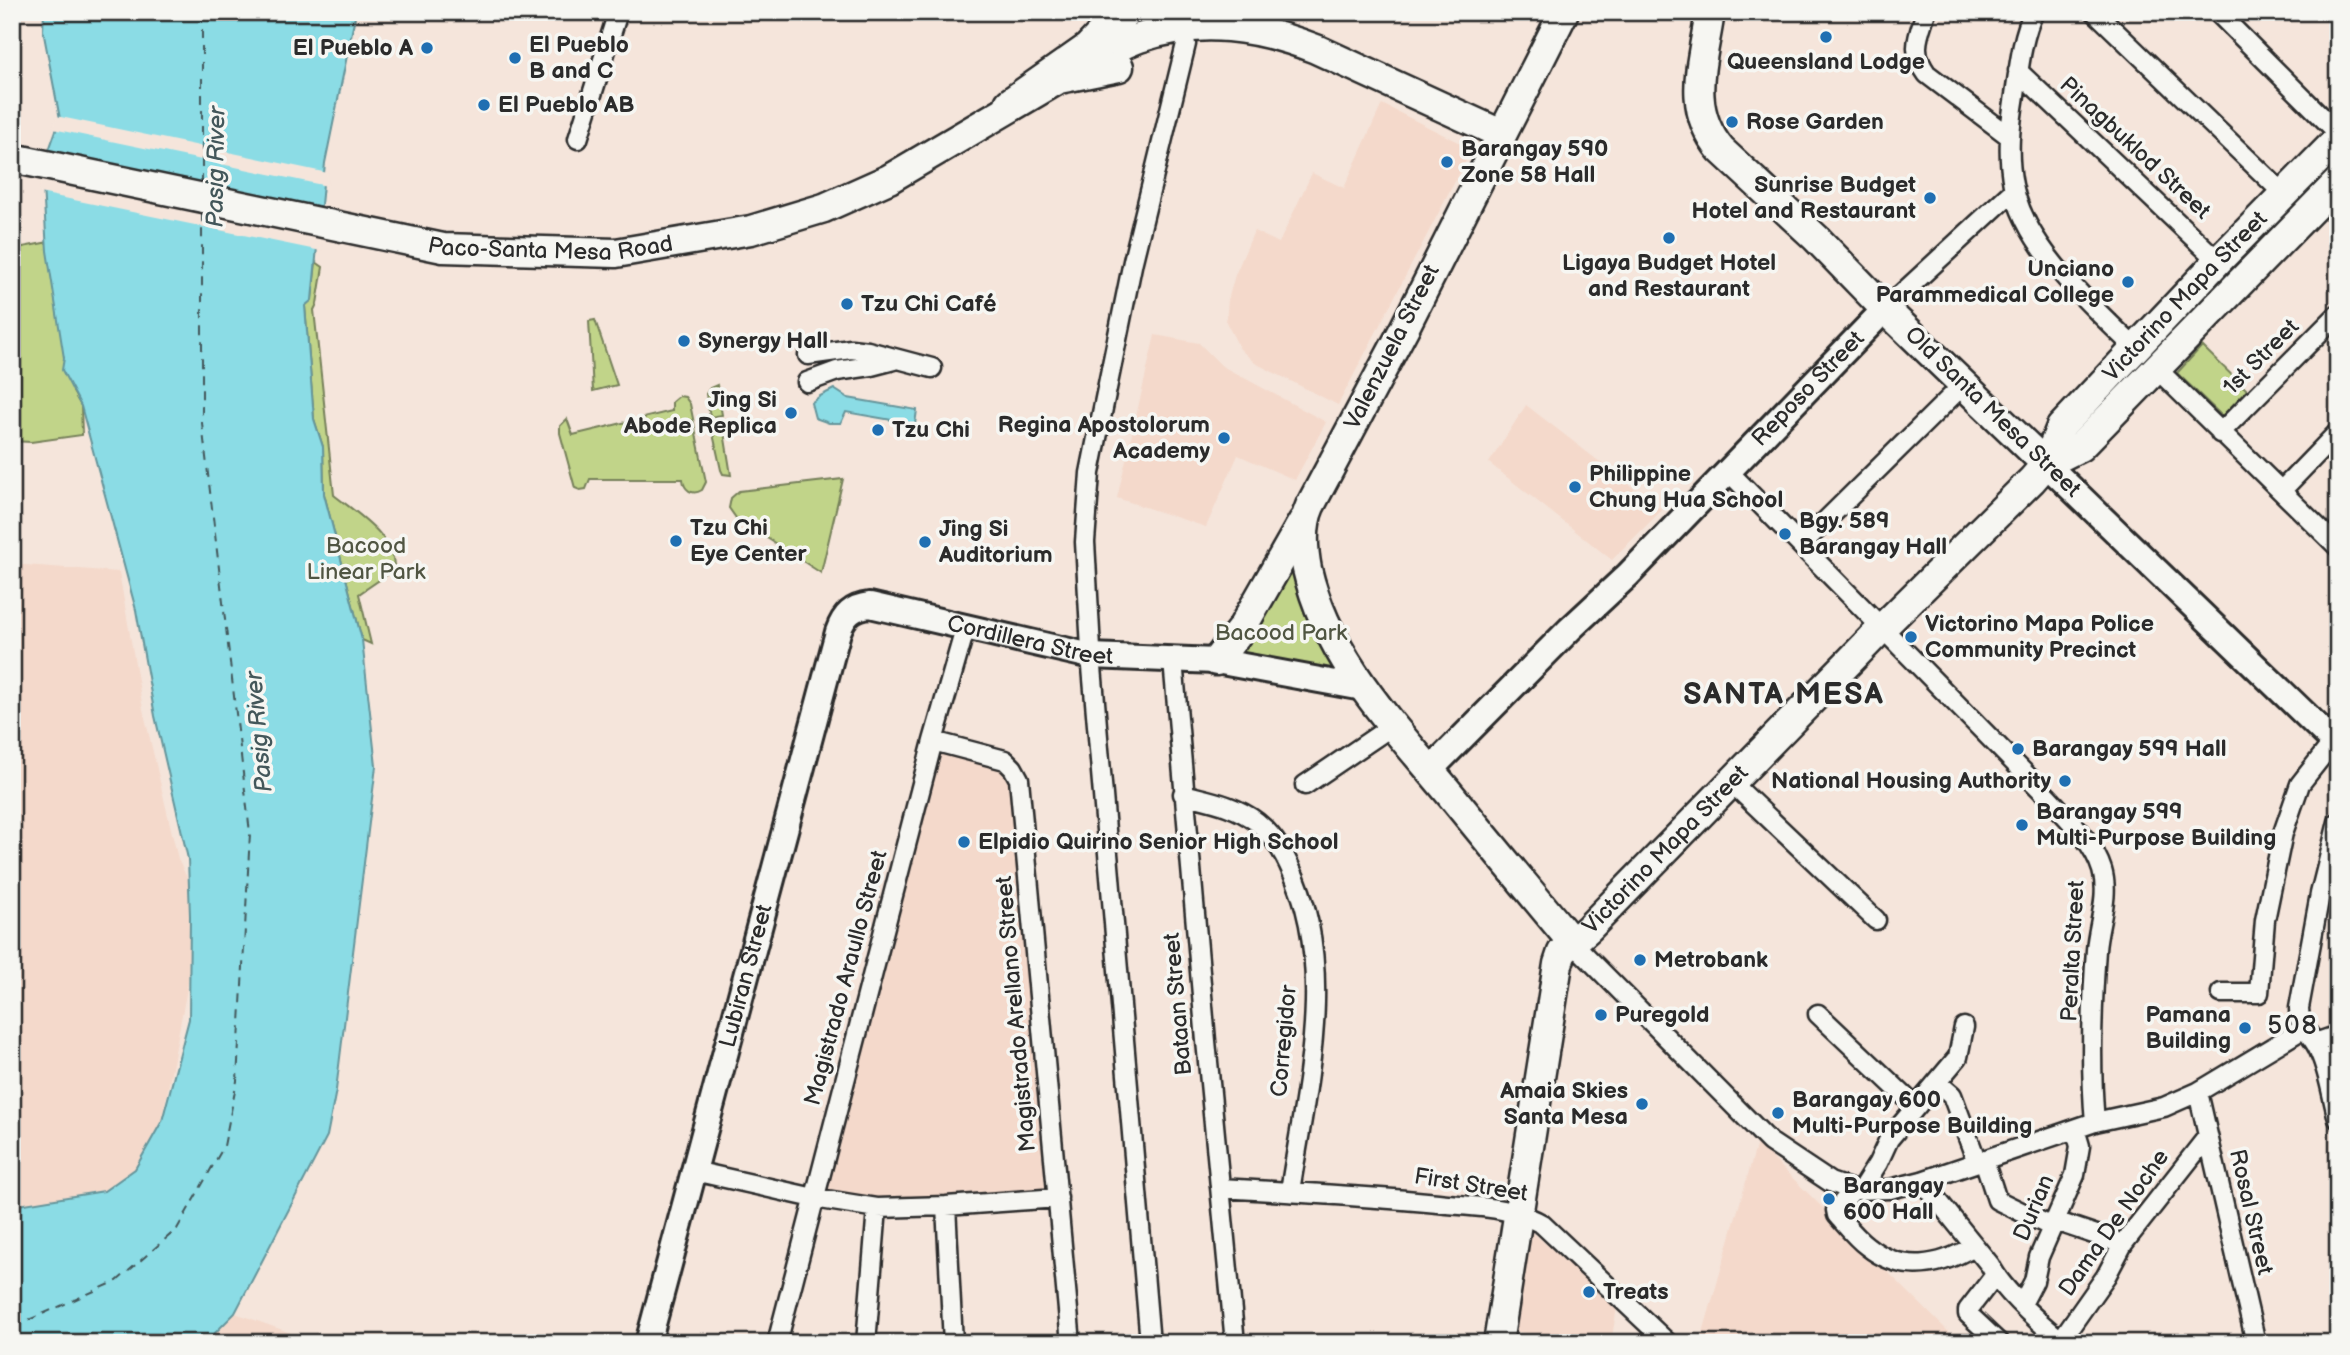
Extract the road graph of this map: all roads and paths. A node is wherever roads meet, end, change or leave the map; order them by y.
1 (618, 12) edge
2 (1103, 12) edge
3 (1124, 12) edge
4 (1564, 12) edge
5 (1710, 12) edge
6 (1926, 12) edge
7 (2034, 12) edge
8 (2095, 12) edge
9 (2217, 12) edge
10 (1190, 28) edge
11 (2018, 71) junction
12 (1066, 85) junction
13 (2338, 132) edge
14 (2009, 136) junction
15 (578, 139) dead end
16 (2338, 139) edge
17 (1497, 141) junction
18 (12, 158) edge
19 (2338, 183) edge
20 (2014, 190) junction
21 (2284, 194) junction
22 (2218, 261) junction
23 (1885, 309) junction
24 (2338, 314) edge
25 (2136, 349) junction
26 (808, 355) dead end
27 (897, 359) junction
28 (932, 368) dead end
29 (2157, 369) junction
30 (807, 382) dead end
31 (1964, 384) junction
32 (2338, 432) edge
33 (2220, 433) junction
34 (2046, 464) junction
35 (1727, 470) junction
36 (2281, 491) junction
37 (1306, 516) junction
38 (1801, 545) junction
39 (2338, 547) edge
40 (849, 611) joint
41 (966, 626) junction
42 (1883, 627) junction
43 (1091, 656) junction
44 (1173, 660) junction
45 (1216, 661) junction
46 (1363, 688) junction
47 (1392, 726) junction
48 (933, 741) junction
49 (2335, 744) edge
50 (1430, 770) junction
51 (1732, 783) junction
52 (1305, 785) dead end
53 (1183, 794) junction
54 (2338, 822) edge
55 (1876, 920) dead end
56 (1572, 942) junction
57 (2221, 993) dead end
58 (1818, 1014) dead end
59 (1964, 1027) dead end
60 (2302, 1028) junction
61 (2338, 1035) edge
62 (2315, 1043) junction
63 (1937, 1082) junction
64 (2198, 1092) junction
65 (1916, 1107) junction
66 (2338, 1119) edge
67 (2095, 1122) junction
68 (2075, 1129) junction
69 (2208, 1136) junction
70 (1980, 1161) junction
71 (694, 1171) junction
72 (1923, 1181) junction
73 (1220, 1188) junction
74 (1857, 1190) junction
75 (1290, 1191) junction
76 (814, 1198) junction
77 (1058, 1198) junction
78 (946, 1206) junction
79 (877, 1208) junction
80 (1517, 1213) junction
81 (2053, 1224) junction
82 (2123, 1244) junction
83 (1975, 1246) junction
84 (1995, 1275) junction
85 (2022, 1304) junction
86 (2062, 1341) edge
87 (648, 1343) edge
88 (777, 1343) edge
89 (866, 1343) edge
90 (953, 1343) edge
91 (1071, 1343) edge
92 (1150, 1343) edge
93 (1236, 1343) edge
94 (1498, 1343) edge
95 (1668, 1343) edge
96 (1999, 1343) edge
97 (2256, 1343) edge

1 - 15 street
2 - 3 highway
4 - 17 main road, Valenzuela Street
5 - 23 main road, Old Santa Mesa Street
6 - 14 street
7 - 11 street
8 - 21 street
9 - 13 street
10 - 12 main road, Paco-Santa Mesa Road
10 - 12 main road, Paco-Santa Mesa Road
10 - 17 main road, Paco-Santa Mesa Road
10 - 43 street
11 - 14 street
11 - 22 street, Pinagbuklod Street
12 - 18 main road, Paco-Santa Mesa Road
14 - 20 street
16 - 21 main road, Victorino Mapa Street
17 - 37 main road, Valenzuela Street
19 - 29 main road, Victorino Mapa Street
20 - 23 street, Reposo Street
20 - 25 street
21 - 22 main road, Victorino Mapa Street
22 - 25 main road, Victorino Mapa Street
23 - 31 main road, Old Santa Mesa Street
23 - 35 main road, Reposo Street
24 - 33 street, 1st Street
25 - 34 main road, Victorino Mapa Street
26 - 27 street
27 - 28 street
27 - 30 street
29 - 33 street
29 - 34 main road, Victorino Mapa Street
31 - 34 main road, Old Santa Mesa Street
31 - 38 street
32 - 36 street
33 - 36 street
34 - 42 main road, Victorino Mapa Street
34 - 49 main road, Old Santa Mesa Street
35 - 38 street, Peralta Street
35 - 50 main road, Reposo Street
36 - 39 street
37 - 45 main road
37 - 46 main road, Valenzuela Street
38 - 42 street, Peralta Street
40 - 41 main road, Cordillera Street
40 - 71 main road, Lubiran Street
41 - 43 main road, Cordillera Street
41 - 48 street, Magistrado Araullo Street
42 - 51 main road, Victorino Mapa Street
42 - 67 street, Peralta Street
43 - 44 main road, Cordillera Street
43 - 92 street
44 - 45 main road, Cordillera Street
44 - 53 street, Bataan Street
45 - 46 main road
46 - 47 main road, Valenzuela Street
47 - 50 main road, Valenzuela Street
47 - 52 street
48 - 76 street, Magistrado Araullo Street
48 - 77 street, Magistrado Arellano Street
49 - 57 street
50 - 56 main road, Valenzuela Street
51 - 55 street
51 - 56 main road, Victorino Mapa Street
53 - 73 street, Bataan Street
53 - 75 street, Corregidor
54 - 60 street
56 - 74 street
56 - 80 main road, Victorino Mapa Street
58 - 65 street
59 - 63 street
60 - 62 street
60 - 64 street
61 - 62 street
62 - 66 street
63 - 65 street
63 - 70 street
64 - 67 street
64 - 69 street, Rosal Street
65 - 74 street
67 - 68 street
68 - 70 street
68 - 81 street, Durian
69 - 82 street, Dama De Noche
69 - 97 street, Rosal Street
70 - 72 street
70 - 81 street
71 - 76 street
71 - 87 main road, Lubiran Street
72 - 74 street
72 - 83 street
73 - 75 street, First Street
73 - 93 street, Bataan Street
74 - 83 street
75 - 80 street, First Street
76 - 79 street
76 - 88 street, Magistrado Araullo Street
77 - 78 street
77 - 91 street, Magistrado Arellano Street
78 - 79 street
78 - 90 street
79 - 89 street
80 - 94 main road, Victorino Mapa Street
80 - 95 street, First Street
81 - 82 street
81 - 85 street, Durian
82 - 86 street, Dama De Noche
83 - 84 street
84 - 85 street
84 - 96 street
85 - 86 street

